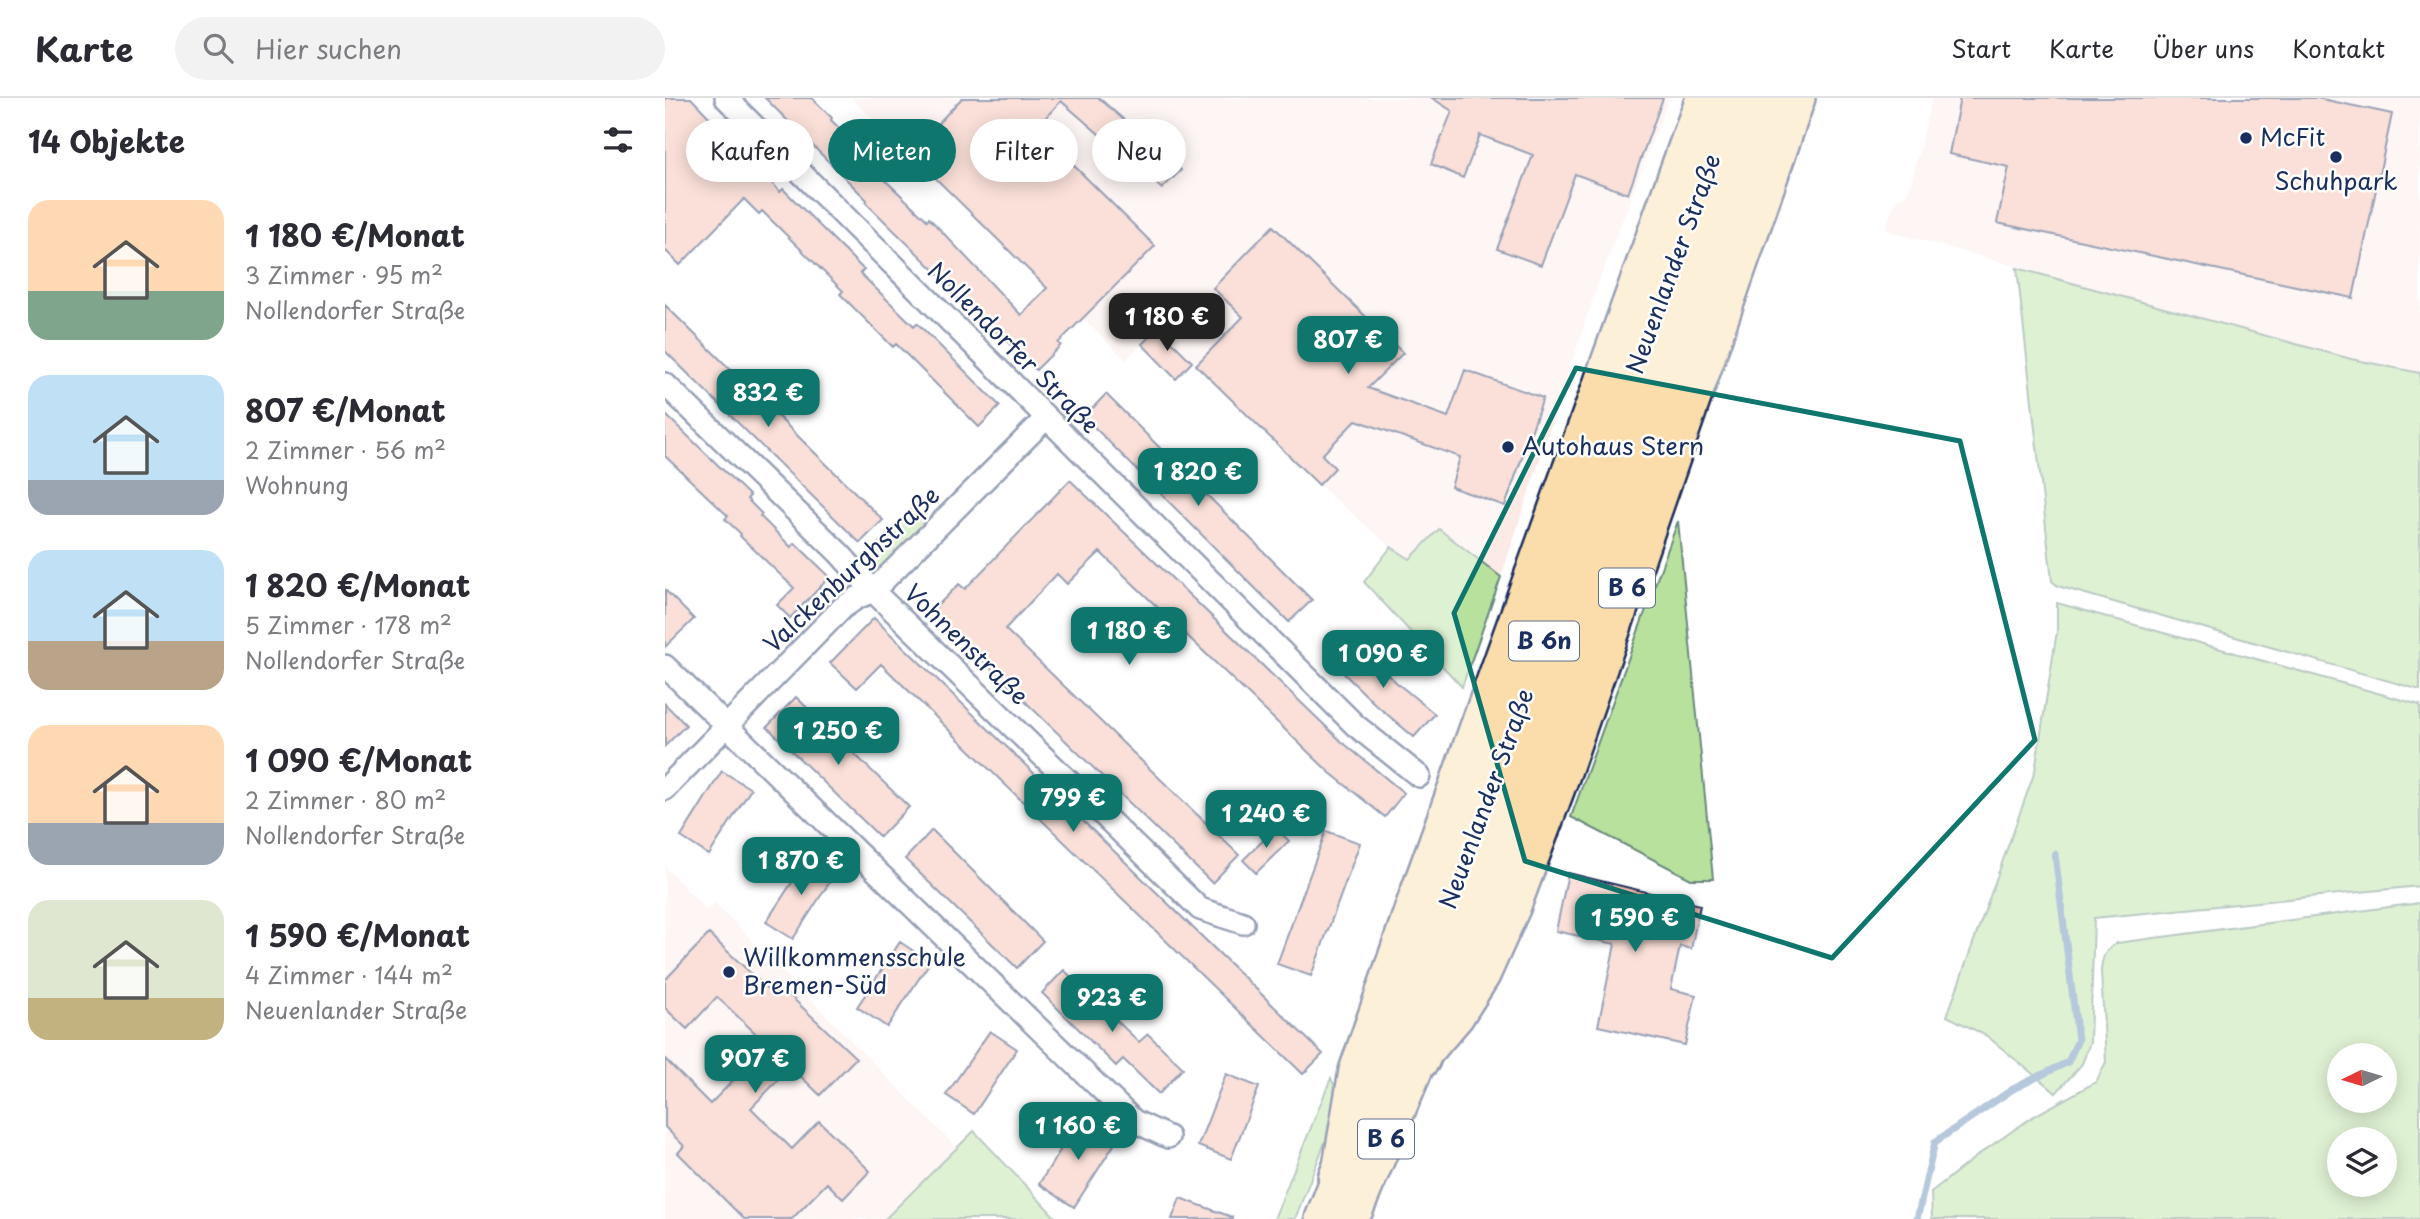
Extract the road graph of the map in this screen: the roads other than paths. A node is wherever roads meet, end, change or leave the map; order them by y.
1 (726, 98) edge
2 (1703, 98) edge
3 (1766, 100) edge
4 (665, 384) edge
5 (1046, 418) junction
6 (873, 592) junction
7 (665, 666) edge
8 (727, 728) junction
9 (1419, 776) dead end
10 (665, 789) edge
11 (1243, 923) dead end
12 (1420, 1059) joint
13 (1168, 1137) dead end
14 (1338, 1178) junction
15 (1321, 1219) edge
16 (1353, 1219) edge

1 - 5 street, Nollendorfer Straße
2 - 14 main road, Neuenlander Straße / B 6
3 - 12 highway, Neuenlander Straße / B 6n
3 - 14 highway, Neuenlander Straße / B 6n
4 - 6 street, Vohnenstraße
5 - 6 street, Valckenburghstraße
5 - 9 street, Nollendorfer Straße
6 - 8 street, Valckenburghstraße
6 - 11 street, Vohnenstraße
7 - 8 street
8 - 10 street, Valckenburghstraße
8 - 13 street
12 - 16 main road, Neuenlander Straße / B 6
14 - 15 main road, Neuenlander Straße / B 6

